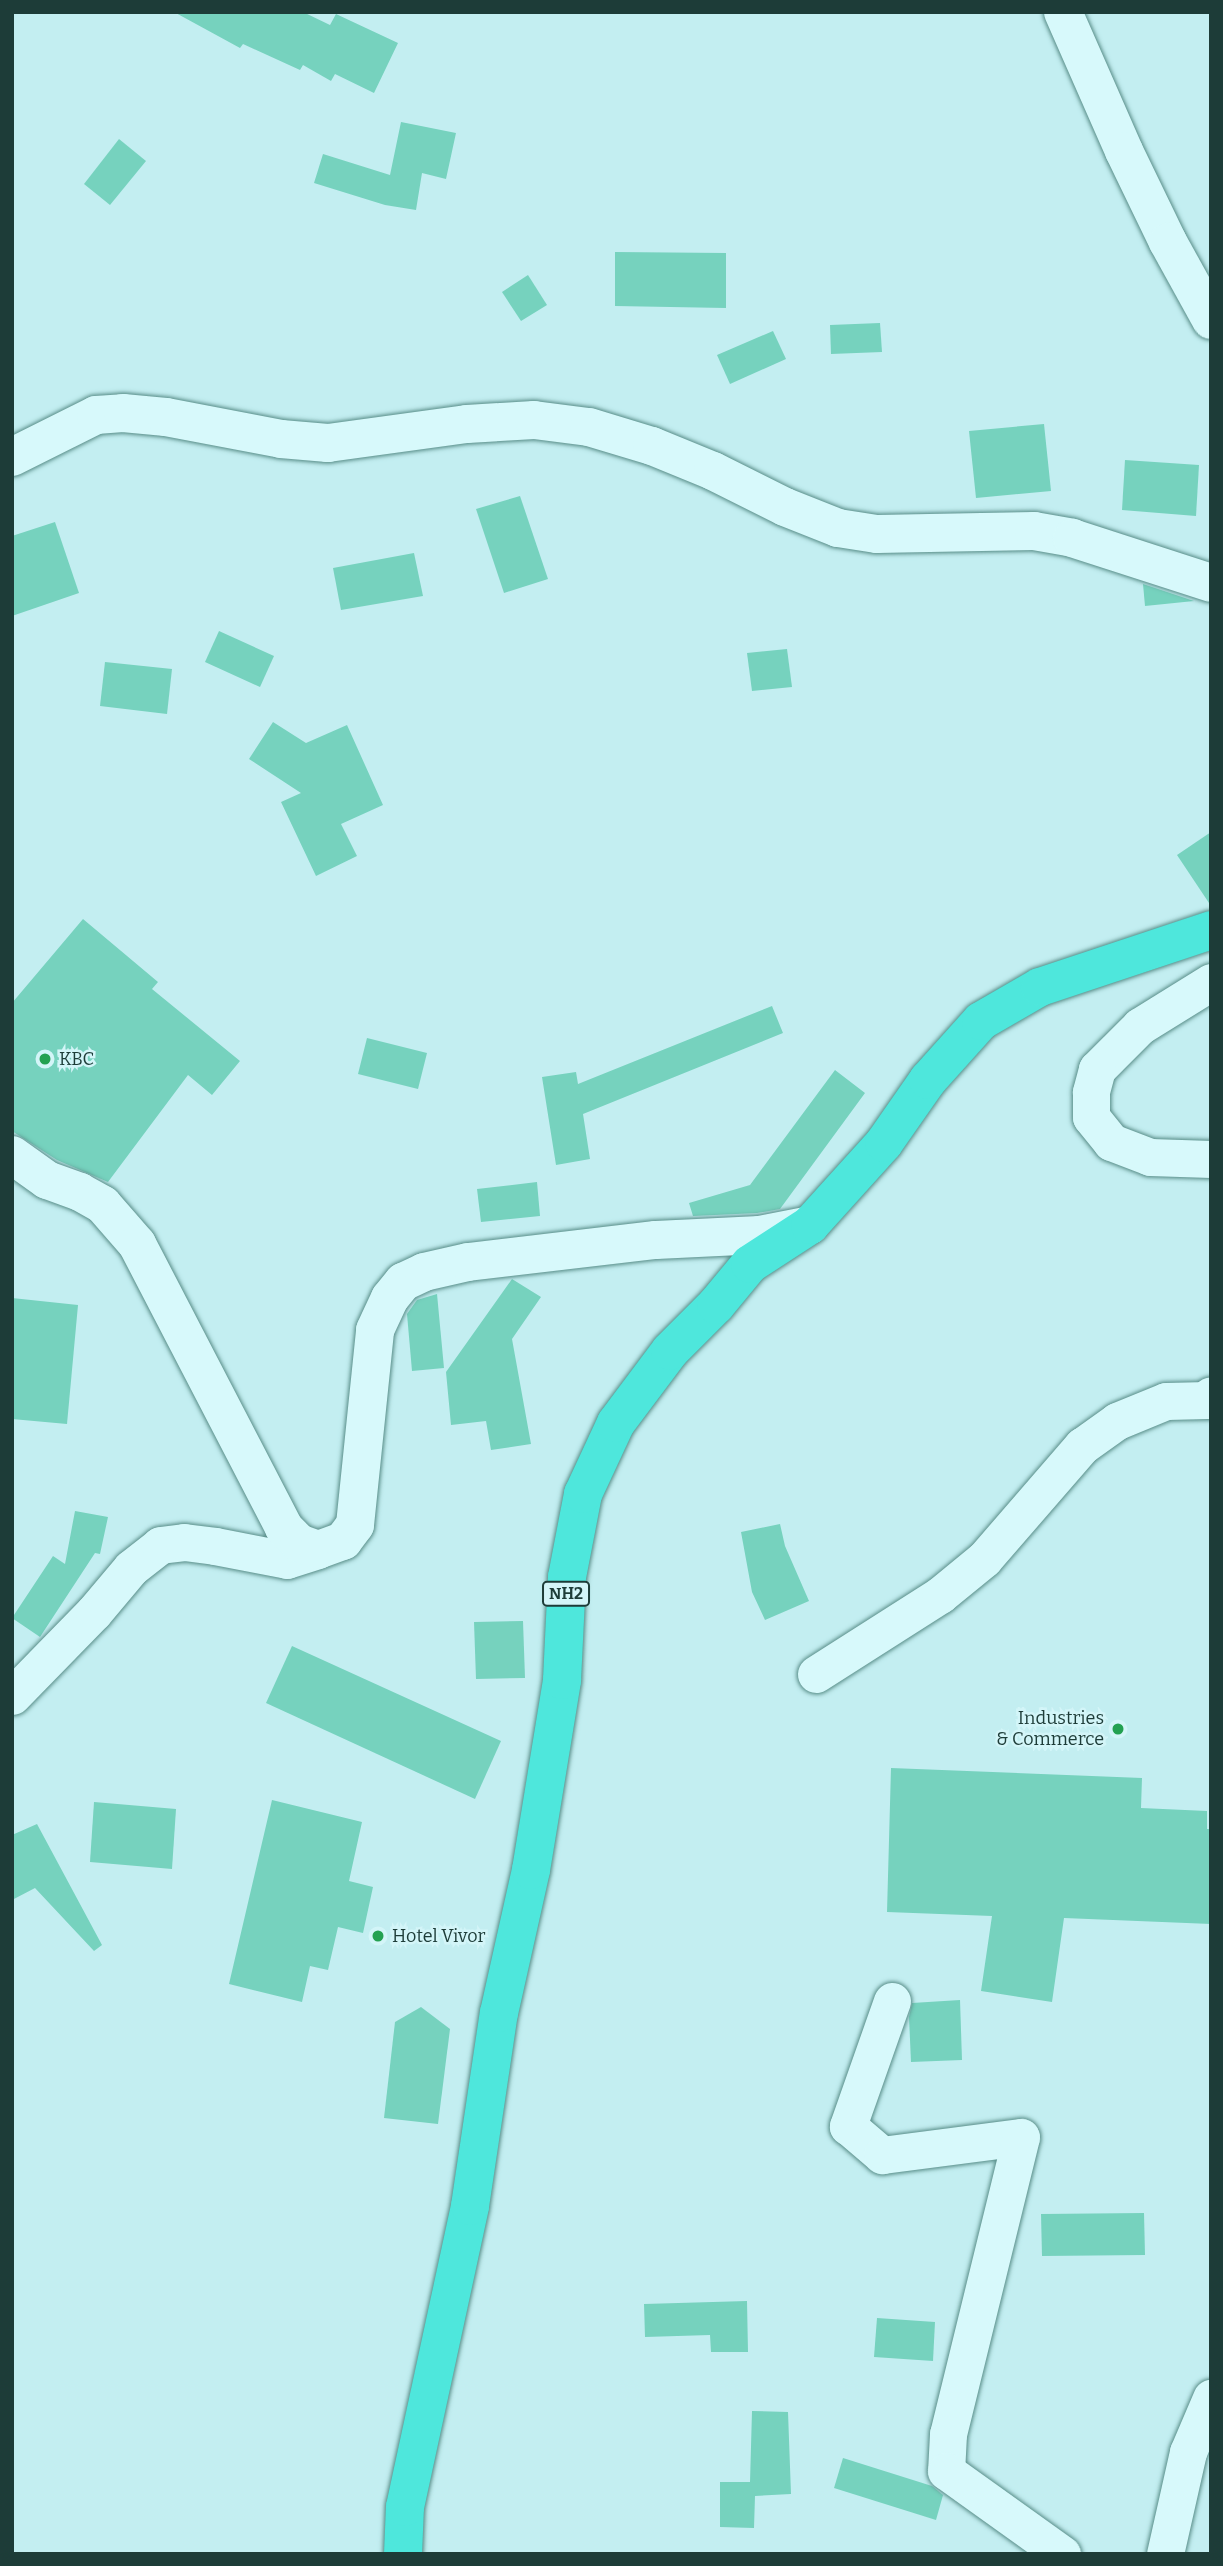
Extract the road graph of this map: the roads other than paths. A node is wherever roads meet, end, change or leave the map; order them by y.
1 (1063, 12) edge
2 (1211, 320) edge
3 (12, 457) edge
4 (1211, 583) edge
5 (1211, 930) edge
6 (1211, 982) edge
7 (12, 1155) edge
8 (1211, 1159) edge
9 (810, 1225) junction
10 (1210, 1401) edge
11 (318, 1550) junction
12 (816, 1674) dead end
13 (12, 1696) edge
14 (892, 2001) dead end
15 (1211, 2399) edge
16 (403, 2554) edge
17 (1062, 2554) edge
18 (1165, 2554) edge

1 - 2 street
3 - 4 street
5 - 9 highway, NH2
6 - 8 street
7 - 11 street
9 - 11 street
9 - 16 highway, NH2
10 - 12 street
11 - 13 street
14 - 17 street
15 - 18 street

